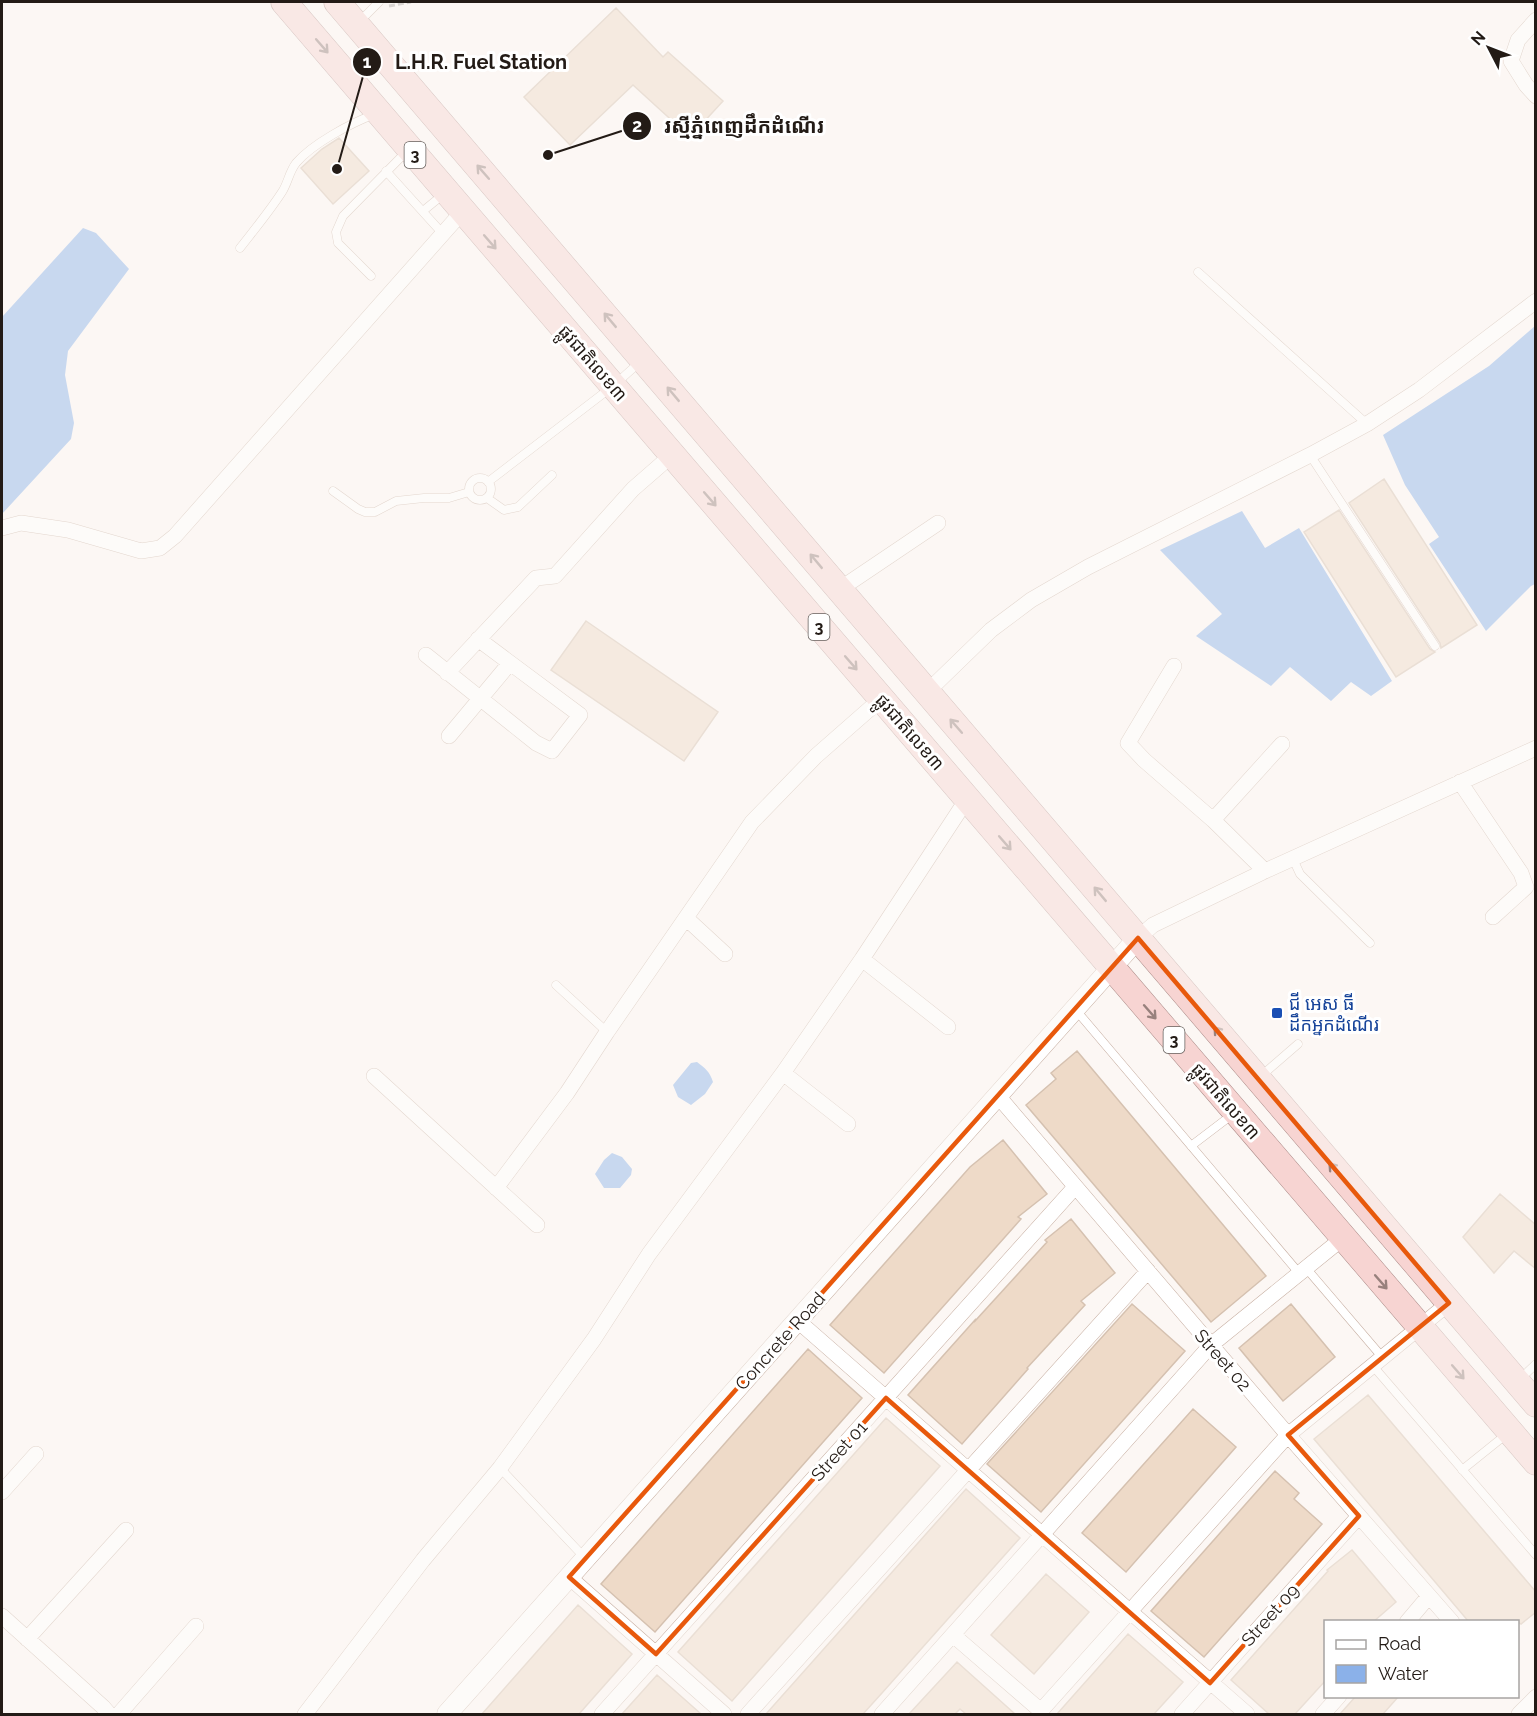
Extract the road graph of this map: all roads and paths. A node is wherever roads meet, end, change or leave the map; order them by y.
1 (284, 2) edge
2 (337, 2) edge
3 (379, 2) edge
4 (1536, 20) edge
5 (357, 24) junction
6 (1536, 96) edge
7 (379, 112) junction
8 (410, 149) junction
9 (386, 171) junction
10 (446, 191) junction
11 (463, 211) junction
12 (423, 212) junction
13 (443, 234) junction
14 (240, 248) dead end
15 (1198, 272) dead end
16 (371, 276) dead end
17 (1536, 301) edge
18 (644, 359) junction
19 (613, 386) junction
20 (1367, 424) junction
21 (672, 455) junction
22 (1310, 455) junction
23 (552, 475) dead end
24 (488, 482) junction
25 (333, 491) dead end
26 (470, 492) junction
27 (487, 498) junction
28 (938, 523) dead end
29 (2, 528) edge
30 (840, 589) junction
31 (478, 639) junction
32 (1435, 646) dead end
33 (426, 655) dead end
34 (510, 663) junction
35 (1174, 666) dead end
36 (447, 673) junction
37 (927, 692) junction
38 (480, 699) junction
39 (881, 699) junction
40 (449, 736) dead end
41 (1282, 744) dead end
42 (1536, 748) edge
43 (1460, 782) junction
44 (967, 799) junction
45 (1213, 820) junction
46 (1293, 859) junction
47 (1265, 871) junction
48 (1493, 917) dead end
49 (686, 918) junction
50 (1138, 938) junction
51 (1370, 943) dead end
52 (725, 954) dead end
53 (862, 959) junction
54 (1112, 968) junction
55 (556, 985) dead end
56 (1075, 1009) junction
57 (948, 1027) dead end
58 (607, 1032) junction
59 (1298, 1044) dead end
60 (783, 1073) junction
61 (374, 1076) dead end
62 (1257, 1079) junction
63 (998, 1096) junction
64 (1235, 1112) junction
65 (848, 1124) dead end
66 (1191, 1146) junction
67 (1075, 1187) junction
68 (496, 1188) junction
69 (537, 1225) dead end
70 (1343, 1238) junction
71 (1148, 1271) junction
72 (1302, 1271) junction
73 (1449, 1303) junction
74 (798, 1321) junction
75 (1420, 1328) junction
76 (1211, 1345) junction
77 (1378, 1362) junction
78 (1536, 1364) edge
79 (1517, 1383) junction
80 (886, 1398) junction
81 (1536, 1404) edge
82 (1510, 1432) junction
83 (1288, 1435) junction
84 (36, 1454) dead end
85 (1536, 1462) edge
86 (500, 1468) junction
87 (968, 1470) junction
88 (1462, 1470) junction
89 (2, 1492) edge
90 (1359, 1516) junction
91 (126, 1530) dead end
92 (1042, 1535) junction
93 (1536, 1555) edge
94 (586, 1559) junction
95 (569, 1577) junction
96 (1429, 1596) junction
97 (1130, 1612) junction
98 (2, 1616) edge
99 (1409, 1620) edge
100 (1450, 1620) edge
101 (196, 1626) dead end
102 (953, 1635) junction
103 (27, 1639) junction
104 (656, 1654) junction
105 (1210, 1683) junction
106 (1536, 1697) edge
107 (1337, 1698) edge
108 (1039, 1713) edge
109 (109, 1714) edge
110 (119, 1714) edge
111 (305, 1714) edge
112 (447, 1714) edge
113 (602, 1714) edge
114 (724, 1714) edge
115 (748, 1714) edge
116 (882, 1714) edge
117 (1182, 1714) edge
118 (1246, 1714) edge
119 (1323, 1714) edge
120 (1519, 1714) edge

1 -> 7 highway, ផ្លូវជាតិលេខ៣ / 3
2 - 5 highway, 3
3 - 5 lane
4 - 6 street
18 -> 5 highway, 3
7 - 8 highway, ផ្លូវជាតិលេខ៣ / 3
7 - 14 lane
8 - 9 lane
8 - 10 highway, ផ្លូវជាតិលេខ៣ / 3
9 - 12 lane
9 - 16 lane
10 - 11 highway, ផ្លូវជាតិលេខ៣ / 3
10 - 12 lane
11 - 13 street
11 -> 19 highway, ផ្លូវជាតិលេខ៣ / 3
12 - 13 lane
13 - 29 street
15 - 20 lane
17 - 20 street
18 - 19 lane
30 -> 18 highway, 3
19 - 21 highway, ផ្លូវជាតិលេខ៣ / 3
19 - 24 lane
20 - 22 street
21 - 31 street
21 -> 39 highway, ផ្លូវជាតិលេខ៣ / 3
22 - 32 lane
22 - 37 street
23 - 27 lane
24 - 26 lane
24 - 27 lane
25 - 26 lane
26 - 27 lane
28 - 30 street
30 - 37 highway, 3
31 - 34 street
31 - 36 street
33 - 36 street
34 - 38 street
34 - 38 street
35 - 45 street
36 - 38 street
50 -> 37 highway, 3
38 - 40 street
39 - 44 highway, ផ្លូវជាតិលេខ៣ / 3
39 - 49 street
41 - 45 street
42 - 43 street
43 - 46 street
43 - 48 street
44 - 53 street
44 -> 54 highway, ផ្លូវជាតិលេខ៣ / 3
45 - 47 street
46 - 47 street
46 - 51 lane
47 - 50 street
49 - 52 street
49 - 58 street
50 - 54 street, Concrete Road
62 -> 50 highway, 3
53 - 57 street
53 - 60 street
54 - 56 street, Concrete Road
54 -> 64 highway, ផ្លូវជាតិលេខ៣ / 3
55 - 58 lane
56 - 63 street, Concrete Road
56 - 66 lane
58 - 68 street
59 - 62 lane
60 - 65 street
60 - 86 street
61 - 68 street
73 -> 62 highway, 3
63 - 67 street, Street 02
63 - 74 street, Concrete Road
64 - 66 lane
64 - 70 highway, ផ្លូវជាតិលេខ៣ / 3
66 - 72 lane
67 - 71 street, Street 02
67 - 80 street, Street 01
68 - 69 street
70 - 72 street
70 -> 75 highway, ផ្លូវជាតិលេខ៣ / 3
71 - 76 street, Street 02
71 - 87 street
72 - 76 street
72 - 77 lane
73 - 75 street
73 - 79 highway, 3
74 - 80 street
74 - 94 street, Concrete Road
75 - 77 street
75 -> 82 highway, ផ្លូវជាតិលេខ៣ / 3
76 - 83 street, Street 02
76 - 92 street
77 - 83 street
77 - 88 lane
78 - 79 lane
79 - 81 highway, 3
80 - 87 street
80 - 104 street, Street 01
82 - 85 highway, ផ្លូវជាតិលេខ៣ / 3
82 - 88 lane
83 - 90 street, Street 02
83 - 97 street
84 - 89 street
86 - 94 lane
86 - 111 street
87 - 92 street
87 - 115 street
88 - 93 lane
90 - 96 street, Street 02
90 - 105 street, Street 09
91 - 103 street
92 - 97 street
92 - 102 street
94 - 95 street, Concrete Road
95 - 104 street
95 - 112 street, Concrete Road
96 - 99 street
96 - 100 street, Street 02
97 - 105 street
97 - 108 street
98 - 103 street
101 - 110 street
102 - 108 street
102 - 116 street
103 - 109 street
104 - 113 street, Street 01
104 - 114 street
105 - 117 street, Street 09
105 - 118 street
106 - 120 street
107 - 119 street

